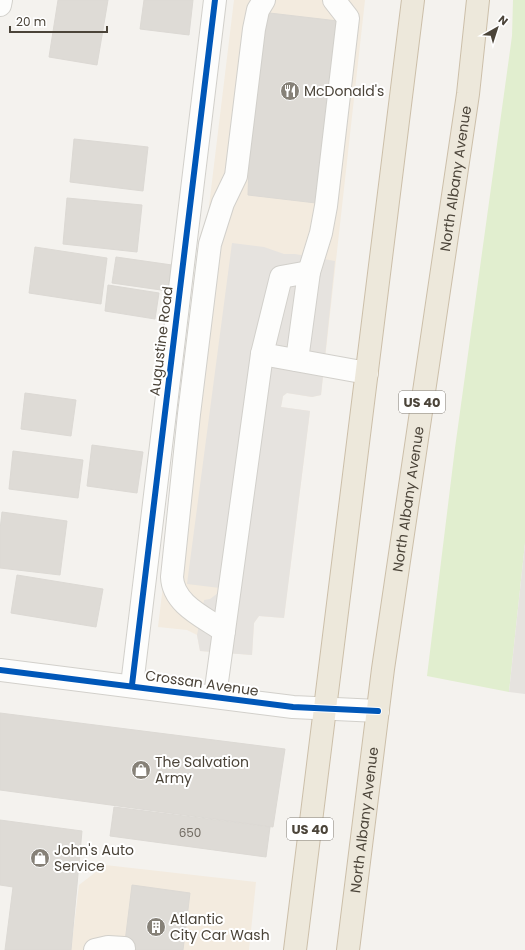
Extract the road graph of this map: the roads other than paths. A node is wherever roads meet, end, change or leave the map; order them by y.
1 (1, 0) edge
2 (215, 0) edge
3 (264, 0) edge
4 (334, 0) edge
5 (413, 0) edge
6 (478, 0) edge
7 (0, 5) edge
8 (309, 272) junction
9 (262, 354) junction
10 (297, 360) junction
11 (367, 372) junction
12 (224, 631) junction
13 (0, 670) edge
14 (132, 685) junction
15 (215, 696) junction
16 (325, 708) junction
17 (378, 711) junction
18 (124, 948) dead end
19 (95, 950) edge
20 (295, 950) edge
21 (348, 950) edge

1 - 7 street
2 - 14 street, Augustine Road
3 - 12 street
4 - 8 street
5 - 11 highway, US 40
6 - 17 highway, North Albany Avenue / US 40
8 - 9 street
8 - 10 street
9 - 10 street
9 - 12 street
10 - 11 street
11 - 16 highway, US 40
12 - 15 street
13 - 14 street, Crossan Avenue
14 - 15 street, Crossan Avenue
15 - 16 street, Crossan Avenue
16 - 17 street, Crossan Avenue
16 - 20 highway, US 40
17 - 21 highway, North Albany Avenue / US 40
18 - 19 street

